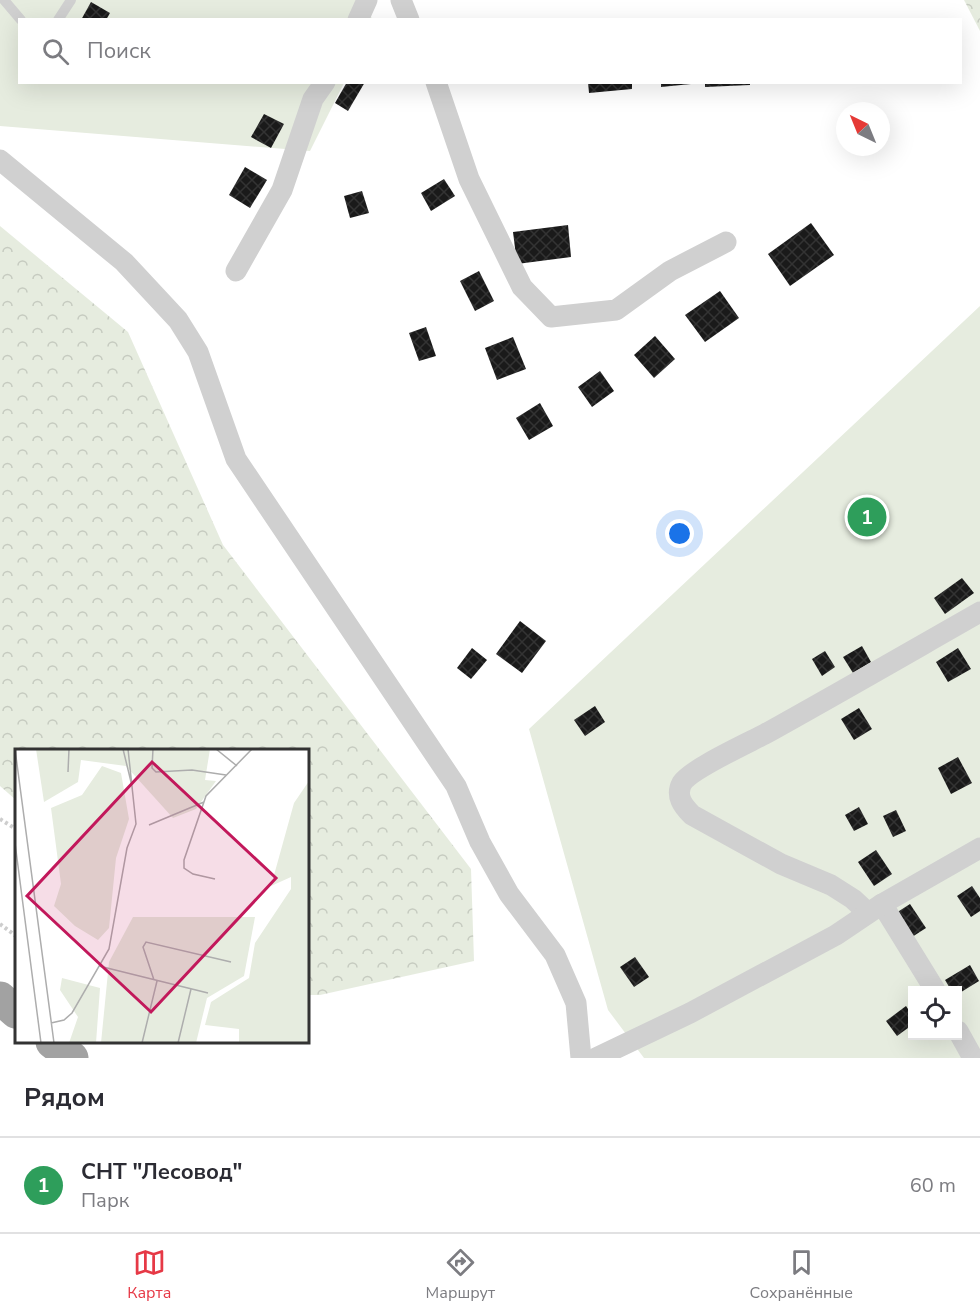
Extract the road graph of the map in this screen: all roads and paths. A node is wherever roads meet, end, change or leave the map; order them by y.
1 (4, 0) edge
2 (71, 0) edge
3 (367, 0) edge
4 (401, 0) edge
5 (19, 18) edge
6 (59, 18) edge
7 (359, 18) edge
8 (409, 18) edge
9 (324, 84) edge
10 (437, 84) edge
11 (0, 160) edge
12 (0, 177) edge
13 (26, 182) junction
14 (726, 242) dead end
15 (236, 271) dead end
16 (980, 612) edge
17 (0, 819) edge
18 (15, 828) edge
19 (980, 848) edge
20 (875, 908) junction
21 (0, 924) edge
22 (15, 935) edge
23 (932, 986) edge
24 (0, 998) edge
25 (15, 1011) edge
26 (962, 1039) edge
27 (54, 1043) edge
28 (72, 1058) edge
29 (581, 1058) edge
30 (596, 1058) edge
31 (973, 1058) edge

1 - 5 lane
2 - 6 lane
3 - 7 street
4 - 8 street
9 - 15 street
10 - 14 street
11 - 13 street
12 - 13 street
13 - 29 street
16 - 20 street
17 - 18 path
19 - 20 street
20 - 23 street
20 - 30 street
21 - 22 path
24 - 25 highway
26 - 31 street
27 - 28 highway

